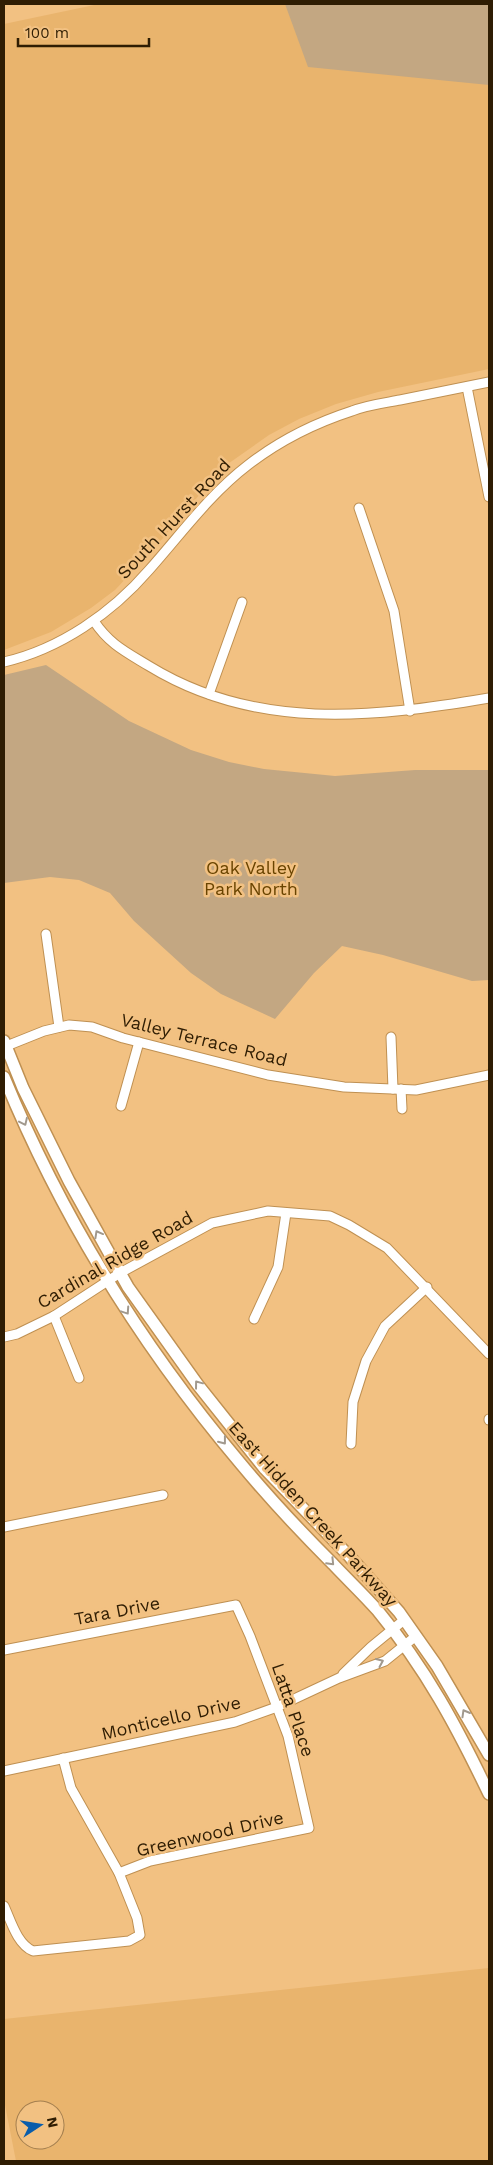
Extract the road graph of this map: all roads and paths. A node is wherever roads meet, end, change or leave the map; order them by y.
1 (489, 382) edge
2 (466, 386) junction
3 (486, 462) edge
4 (489, 497) edge
5 (359, 508) dead end
6 (242, 602) dead end
7 (94, 621) junction
8 (4, 662) edge
9 (209, 694) junction
10 (489, 698) edge
11 (410, 711) junction
12 (46, 934) dead end
13 (59, 1028) junction
14 (391, 1037) dead end
15 (139, 1042) junction
16 (4, 1045) edge
17 (489, 1075) edge
18 (4, 1077) edge
19 (397, 1089) junction
20 (121, 1106) dead end
21 (402, 1109) dead end
22 (286, 1213) junction
23 (120, 1273) junction
24 (108, 1280) junction
25 (427, 1287) junction
26 (54, 1316) junction
27 (254, 1318) dead end
28 (4, 1337) edge
29 (489, 1354) edge
30 (79, 1378) dead end
31 (351, 1444) dead end
32 (163, 1495) dead end
33 (4, 1527) edge
34 (236, 1605) joint
35 (404, 1620) junction
36 (392, 1630) junction
37 (416, 1636) junction
38 (405, 1646) junction
39 (4, 1650) edge
40 (339, 1678) junction
41 (277, 1707) junction
42 (489, 1755) edge
43 (63, 1758) junction
44 (4, 1771) edge
45 (489, 1794) edge
46 (309, 1828) joint
47 (119, 1873) junction
48 (4, 1906) edge

1 - 2 street, South Hurst Road
2 - 3 street
2 - 7 street, South Hurst Road
3 - 4 street
5 - 11 street
6 - 9 street
7 - 8 street, South Hurst Road
7 - 9 street
9 - 11 street
10 - 11 street
12 - 13 street
13 - 15 street, Valley Terrace Road
13 - 16 street, Valley Terrace Road
14 - 19 street
15 - 19 street, Valley Terrace Road
15 - 20 street
23 -> 16 main road, East Hidden Creek Parkway
17 - 19 street, Valley Terrace Road
18 -> 24 main road, East Hidden Creek Parkway
19 - 21 street
22 - 23 street, Cardinal Ridge Road
22 - 25 street, Cardinal Ridge Road
22 - 27 street
23 - 24 street, Cardinal Ridge Road
35 -> 23 main road, East Hidden Creek Parkway
24 - 26 street, Cardinal Ridge Road
24 -> 36 main road, East Hidden Creek Parkway
25 - 29 street, Cardinal Ridge Road
25 - 31 street
26 - 28 street, Cardinal Ridge Road
26 - 30 street
32 - 33 street
34 - 39 street, Tara Drive
34 - 41 street, Latta Place
35 - 36 street, Monticello Drive
35 - 37 main road, East Hidden Creek Parkway
36 - 38 main road, East Hidden Creek Parkway
36 - 40 street, Monticello Drive
37 - 38 street, Monticello Drive
42 -> 37 main road, East Hidden Creek Parkway
40 -> 38 street, Monticello Drive
38 - 45 main road, East Hidden Creek Parkway
40 - 41 street, Monticello Drive
41 - 43 street, Monticello Drive
41 - 46 street, Latta Place
43 - 44 street, Monticello Drive
43 - 47 street
46 - 47 street, Greenwood Drive
47 - 48 street

